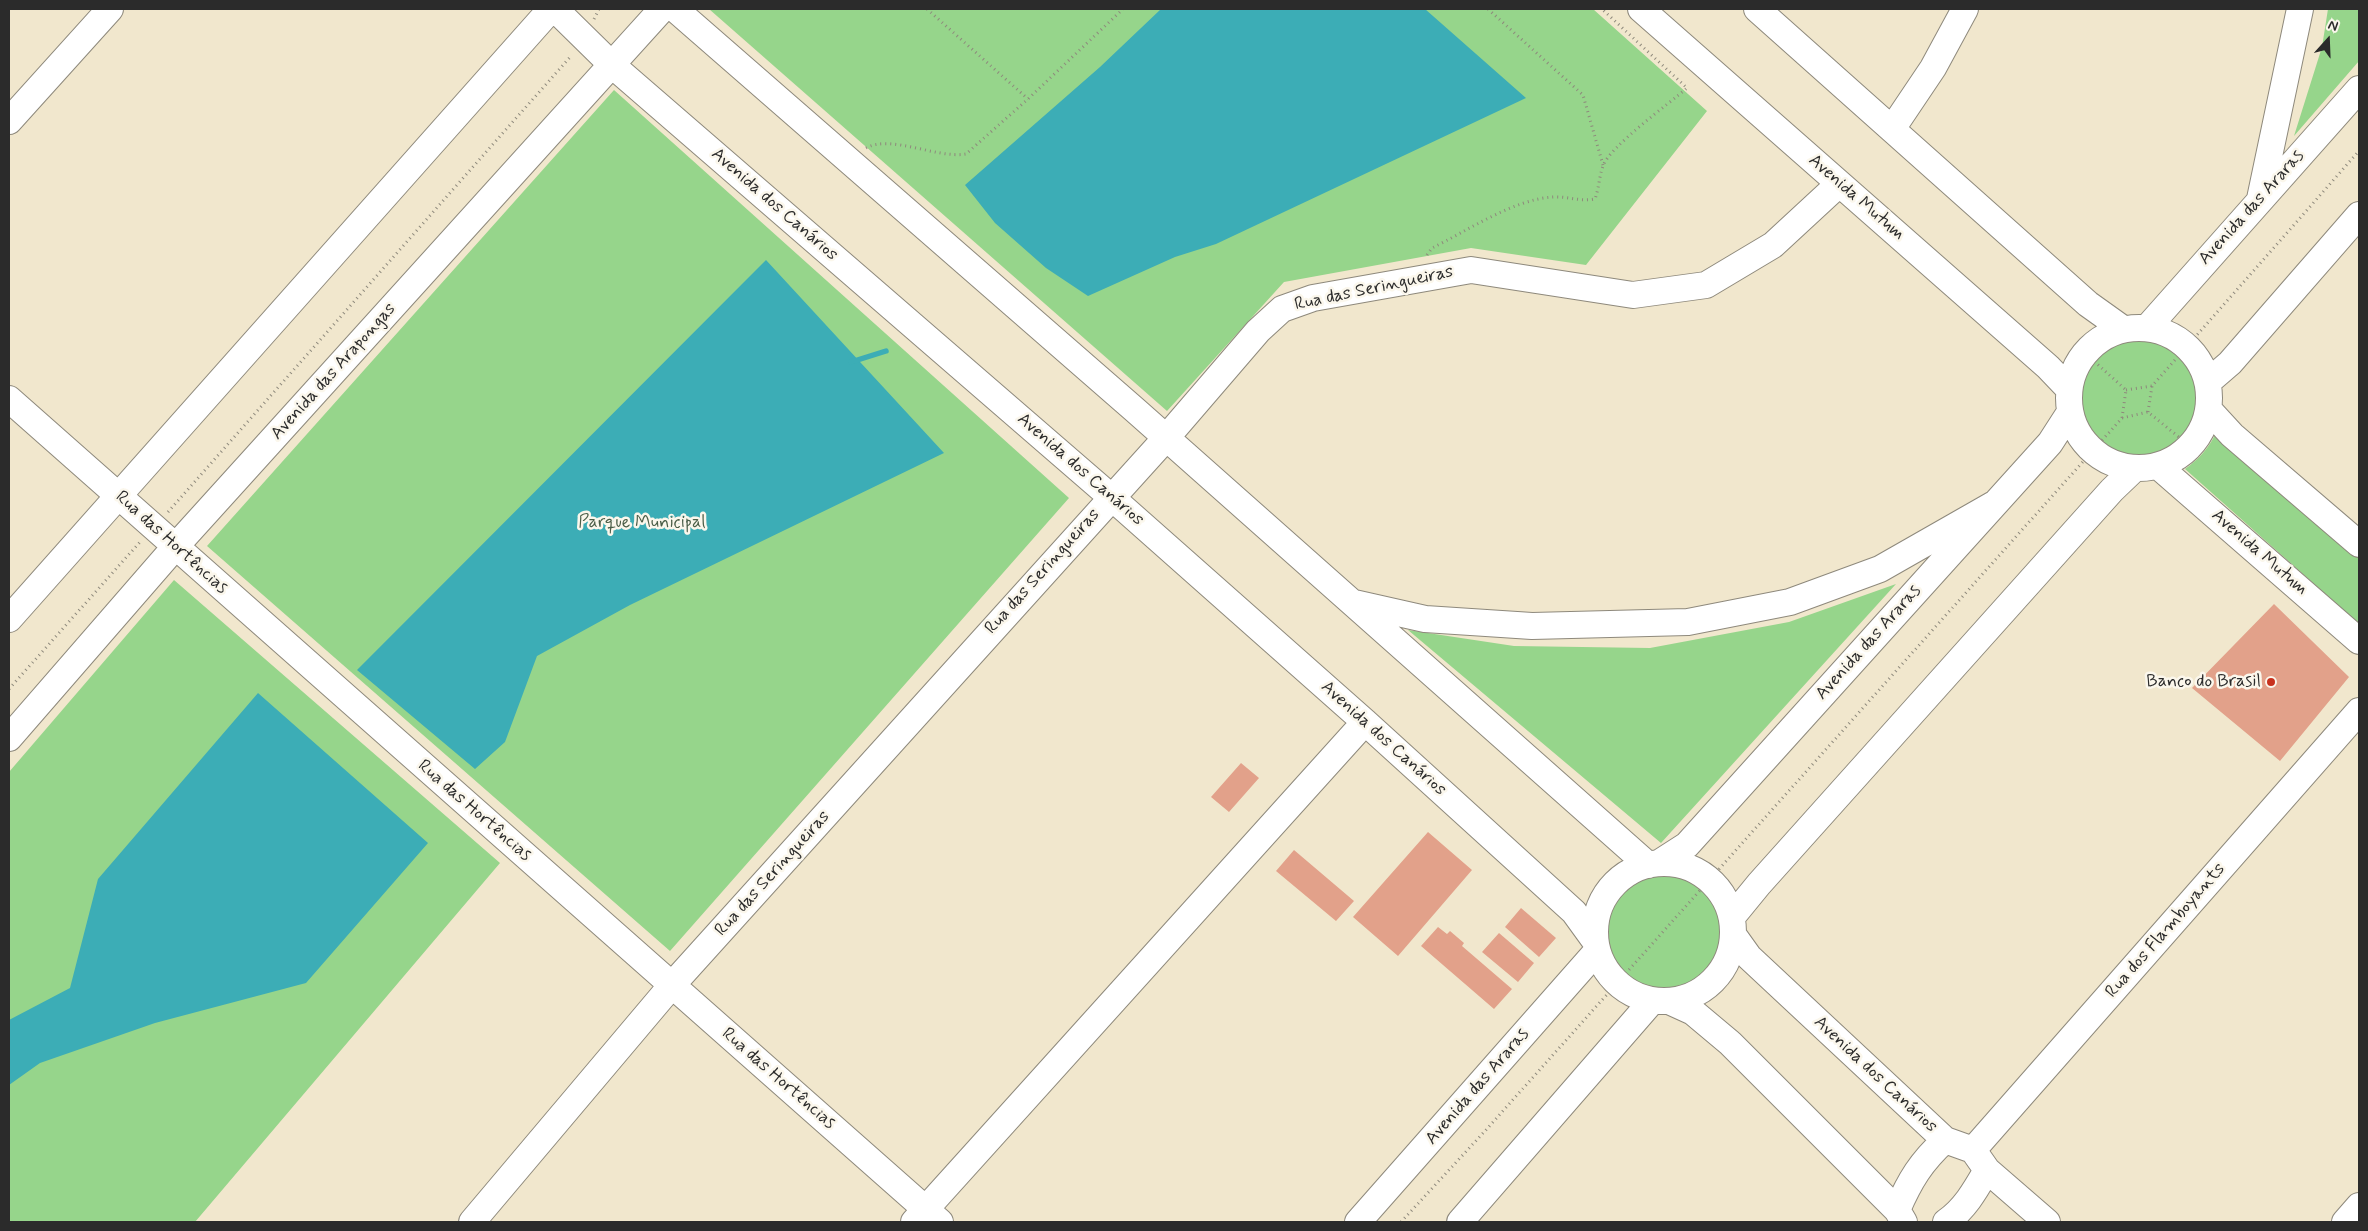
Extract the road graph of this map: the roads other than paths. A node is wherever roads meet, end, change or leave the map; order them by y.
1 (110, 9) edge
2 (551, 9) edge
3 (555, 9) edge
4 (662, 9) edge
5 (675, 9) edge
6 (1641, 9) edge
7 (1757, 9) edge
8 (1965, 9) edge
9 (2300, 9) edge
10 (612, 65) junction
11 (2359, 89) edge
12 (9, 121) edge
13 (1892, 129) junction
14 (1839, 184) junction
15 (2260, 200) junction
16 (2359, 215) edge
17 (2135, 329) junction
18 (2208, 382) junction
19 (9, 399) edge
20 (2070, 401) junction
21 (2209, 410) junction
22 (1166, 438) junction
23 (2146, 467) junction
24 (117, 495) junction
25 (1111, 497) junction
26 (1994, 504) junction
27 (2359, 544) edge
28 (175, 547) junction
29 (1351, 602) junction
30 (9, 619) edge
31 (2359, 641) edge
32 (2359, 711) edge
33 (1365, 722) junction
34 (9, 738) edge
35 (1653, 864) junction
36 (1733, 927) junction
37 (1596, 946) junction
38 (672, 985) junction
39 (1662, 1001) junction
40 (1945, 1140) junction
41 (1980, 1160) junction
42 (2359, 1206) edge
43 (1901, 1216) edge
44 (927, 1218) edge
45 (472, 1222) edge
46 (1358, 1222) edge
47 (1460, 1222) edge
48 (1946, 1222) edge
49 (2047, 1222) edge
50 (2345, 1222) edge

1 - 12 street
2 - 24 street
3 - 10 street, Avenida dos Canários
4 - 10 street, Avenida das Arapongas
5 - 22 street
6 - 14 street, Avenida Mutum
7 - 13 street
8 - 13 street
9 - 15 street
10 - 25 street, Avenida dos Canários
10 - 28 street, Avenida das Arapongas
11 - 15 street, Avenida das Araras
13 - 17 street
14 - 20 street, Avenida Mutum
14 - 22 street, Rua das Seringueiras
15 - 17 street, Avenida das Araras
16 - 18 street
17 - 18 street
17 - 20 street, Avenida das Araras
18 - 21 street
19 - 24 street, Rua das Hortências
20 - 23 street
20 - 26 street, Avenida das Araras
21 - 23 street
21 - 27 street
22 - 25 street, Rua das Seringueiras
22 - 29 street
23 - 31 street, Avenida Mutum
23 - 36 street
24 - 28 street, Rua das Hortências
24 - 30 street
25 - 33 street, Avenida dos Canários
25 - 38 street, Rua das Seringueiras
26 - 29 street
26 - 35 street, Avenida das Araras
28 - 34 street, Avenida das Arapongas
28 - 38 street, Rua das Hortências
29 - 35 street
32 - 41 street, Rua dos Flamboyants
33 - 37 street, Avenida dos Canários
33 - 44 street
35 - 36 street, Avenida dos Canários
35 - 37 street, Avenida das Araras
36 - 39 street
36 - 40 street, Avenida dos Canários
37 - 39 street, Avenida dos Canários
37 - 46 street, Avenida das Araras
38 - 44 street, Rua das Hortências
38 - 45 street, Rua das Seringueiras
39 - 43 street
39 - 47 street
40 - 41 street, Avenida dos Canários
40 - 43 street
41 - 48 street, Rua dos Flamboyants
41 - 49 street, Avenida dos Canários
42 - 50 street

